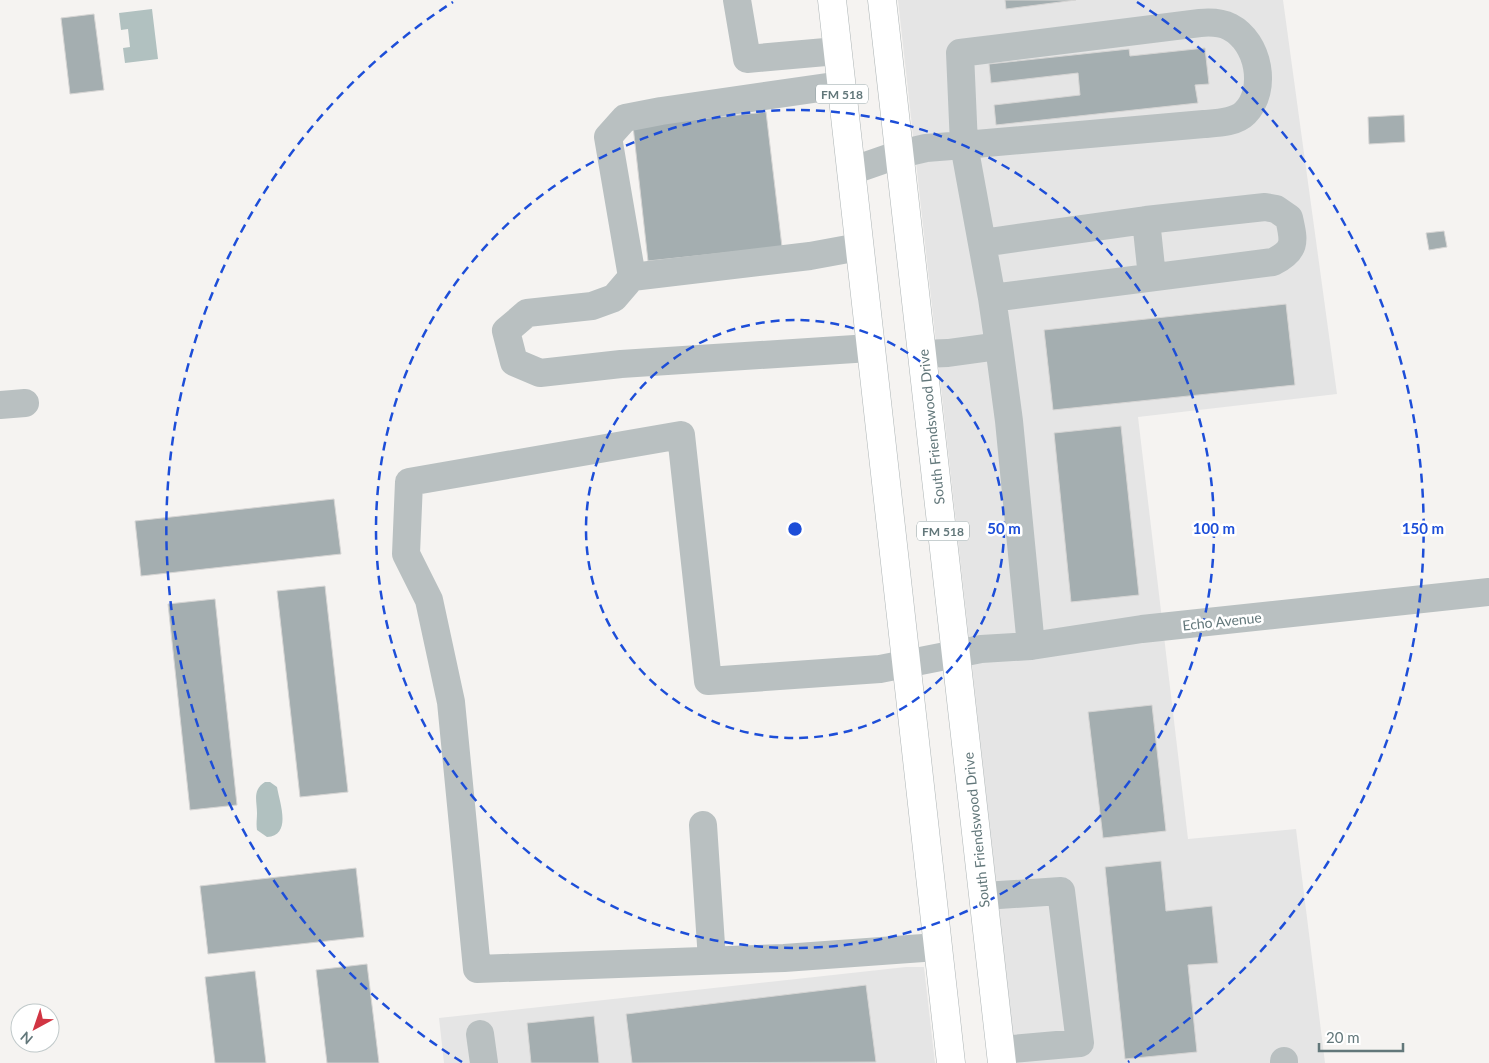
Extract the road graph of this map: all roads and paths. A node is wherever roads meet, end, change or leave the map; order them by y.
1 (738, 0) edge
2 (832, 0) edge
3 (882, 0) edge
4 (837, 51) junction
5 (841, 85) junction
6 (964, 145) junction
7 (900, 154) junction
8 (851, 170) junction
9 (1146, 220) junction
10 (982, 243) junction
11 (859, 247) junction
12 (632, 276) junction
13 (1152, 277) junction
14 (992, 298) junction
15 (1000, 346) junction
16 (870, 348) junction
17 (922, 354) junction
18 (1489, 592) edge
19 (1031, 646) junction
20 (956, 654) junction
21 (906, 664) junction
22 (703, 825) dead end
23 (984, 896) junction
24 (938, 947) junction
25 (712, 960) junction
26 (480, 1034) dead end
27 (1002, 1056) edge
28 (484, 1063) edge
29 (951, 1063) edge

1 - 4 street
2 - 4 main road, FM 518
3 - 7 main road, South Friendswood Drive / FM 518
4 - 5 main road, FM 518
5 - 8 main road, FM 518
5 - 12 street
6 - 6 street
6 - 7 street
6 - 10 street
7 - 8 street
7 - 17 main road, South Friendswood Drive / FM 518
8 - 11 main road, FM 518
9 - 10 street
9 - 13 street
9 - 13 street
10 - 14 street
11 - 12 street
11 - 16 main road, FM 518
12 - 16 street
13 - 14 street
14 - 15 street
15 - 17 street
15 - 19 street
16 - 21 main road, FM 518
17 - 20 main road, South Friendswood Drive / FM 518
18 - 19 street, Echo Avenue
19 - 20 street, Echo Avenue
20 - 21 street, Echo Avenue
20 - 23 main road, South Friendswood Drive / FM 518
21 - 24 main road, FM 518
21 - 25 street, Echo Avenue
22 - 25 street
23 - 27 main road, South Friendswood Drive / FM 518
23 - 27 street
24 - 25 street
24 - 29 main road, FM 518
26 - 28 street

